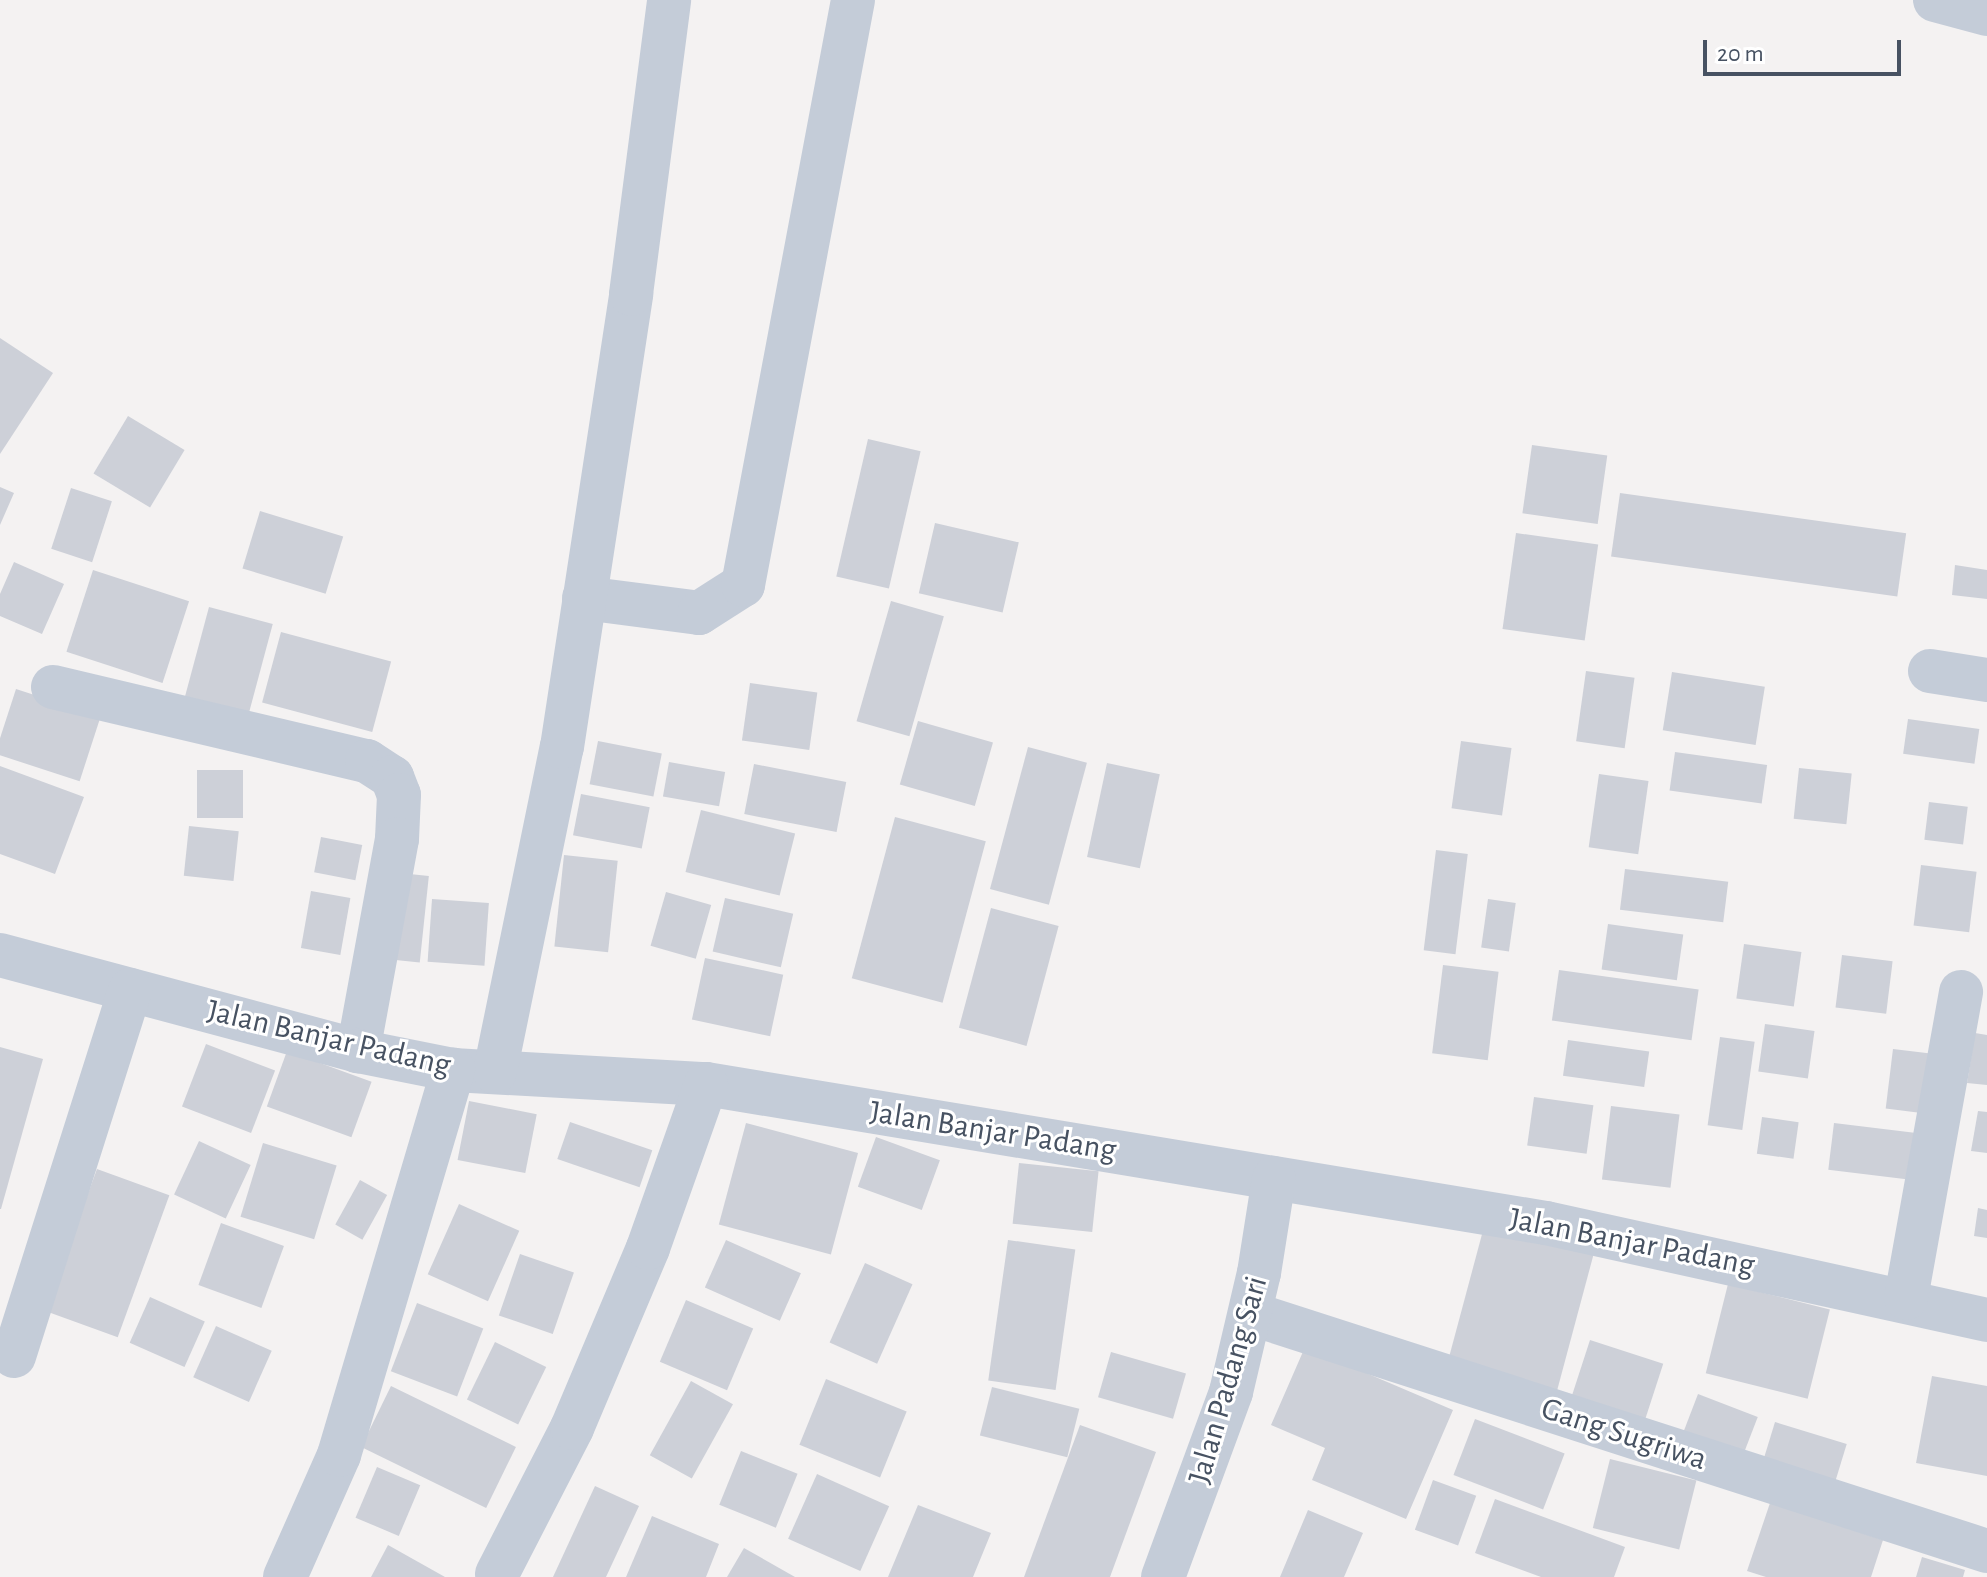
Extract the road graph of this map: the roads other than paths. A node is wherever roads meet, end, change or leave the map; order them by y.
1 (669, 0) edge
2 (853, 0) edge
3 (1935, 0) edge
4 (1987, 14) edge
5 (584, 598) junction
6 (1930, 671) dead end
7 (1987, 680) edge
8 (53, 687) dead end
9 (0, 955) edge
10 (130, 990) junction
11 (1961, 992) dead end
12 (358, 1051) junction
13 (474, 1071) junction
14 (706, 1084) junction
15 (1274, 1178) junction
16 (1906, 1298) junction
17 (1262, 1317) dead end
18 (1987, 1320) edge
19 (14, 1356) dead end
20 (1987, 1551) edge
21 (497, 1574) dead end
22 (285, 1577) edge
23 (1163, 1577) edge

1 - 5 street
2 - 5 street
3 - 4 street
5 - 13 street
6 - 7 street
8 - 12 street
9 - 10 street, Jalan Banjar Padang
10 - 12 street, Jalan Banjar Padang
10 - 19 street
11 - 16 street
12 - 13 street, Jalan Banjar Padang
13 - 14 street, Jalan Banjar Padang
13 - 22 street
14 - 15 street, Jalan Banjar Padang
14 - 21 street
15 - 16 street, Jalan Banjar Padang
15 - 23 street, Jalan Padang Sari
16 - 18 street, Jalan Banjar Padang
17 - 20 street, Gang Sugriwa

